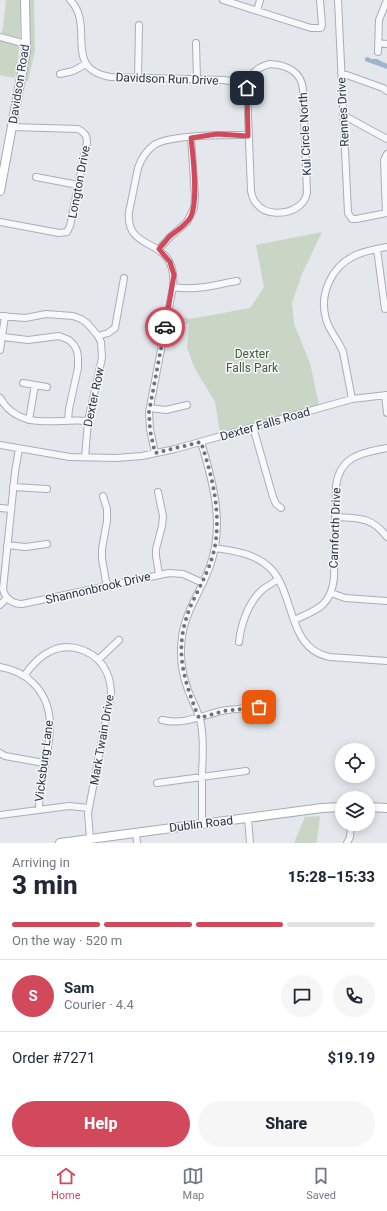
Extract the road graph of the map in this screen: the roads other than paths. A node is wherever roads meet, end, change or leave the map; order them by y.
1 (25, 0) edge
2 (70, 0) edge
3 (223, 0) edge
4 (260, 0) edge
5 (320, 0) edge
6 (338, 0) edge
7 (387, 0) edge
8 (257, 11) junction
9 (139, 25) dead end
10 (0, 37) edge
11 (378, 42) junction
12 (196, 43) dead end
13 (26, 44) junction
14 (387, 44) edge
15 (378, 52) dead end
16 (86, 64) junction
17 (341, 73) junction
18 (60, 74) dead end
19 (138, 78) junction
20 (197, 80) junction
21 (247, 84) junction
22 (387, 91) edge
23 (343, 115) junction
24 (12, 127) junction
25 (248, 136) junction
26 (191, 138) junction
27 (387, 139) edge
28 (387, 154) edge
29 (36, 177) dead end
30 (78, 185) junction
31 (0, 191) edge
32 (387, 213) edge
33 (0, 222) edge
34 (387, 247) edge
35 (159, 249) junction
36 (377, 249) junction
37 (124, 278) dead end
38 (237, 281) dead end
39 (173, 287) junction
40 (385, 309) dead end
41 (2, 316) edge
42 (98, 336) junction
43 (2, 337) junction
44 (0, 350) edge
45 (23, 383) dead end
46 (35, 385) junction
47 (47, 387) dead end
48 (386, 395) edge
49 (0, 398) edge
50 (352, 399) junction
51 (187, 406) dead end
52 (150, 408) junction
53 (387, 413) edge
54 (30, 420) junction
55 (68, 420) junction
56 (88, 421) junction
57 (253, 427) junction
58 (201, 442) junction
59 (0, 445) edge
60 (387, 448) edge
61 (19, 449) junction
62 (155, 453) junction
63 (85, 458) junction
64 (13, 487) junction
65 (47, 489) dead end
66 (158, 492) dead end
67 (103, 496) dead end
68 (0, 508) edge
69 (280, 508) dead end
70 (11, 509) junction
71 (336, 517) junction
72 (387, 537) edge
73 (47, 544) dead end
74 (7, 545) junction
75 (215, 548) junction
76 (3, 562) edge
77 (159, 574) junction
78 (278, 579) junction
79 (203, 583) junction
80 (107, 587) junction
81 (331, 593) junction
82 (7, 598) junction
83 (387, 601) edge
84 (0, 605) edge
85 (294, 620) junction
86 (119, 640) dead end
87 (239, 642) dead end
88 (98, 660) junction
89 (387, 661) edge
90 (0, 667) edge
91 (24, 676) junction
92 (259, 707) dead end
93 (199, 718) junction
94 (162, 720) dead end
95 (0, 753) edge
96 (44, 763) junction
97 (246, 771) dead end
98 (202, 776) junction
99 (157, 783) dead end
100 (335, 807) edge
101 (375, 807) edge
102 (89, 808) junction
103 (387, 808) edge
104 (39, 810) junction
105 (0, 815) edge
106 (248, 818) junction
107 (202, 824) junction
108 (350, 831) edge
109 (136, 833) junction
110 (90, 839) junction
111 (60, 843) edge
112 (138, 843) edge
113 (250, 843) edge
114 (347, 843) edge

1 - 13 main road, Davidson Road
2 - 16 street
3 - 8 street
4 - 8 street
5 - 8 street
6 - 17 street, Rennes Drive
7 - 11 street
9 - 19 street
10 - 13 street
11 - 14 street
11 - 15 street
12 - 20 street
13 - 24 main road, Davidson Road
16 - 18 street
16 - 19 street, Davidson Run Drive
17 - 22 street
17 - 23 street, Rennes Drive
19 - 20 street, Davidson Run Drive
20 - 21 street, Davidson Run Drive
21 - 25 street
21 - 25 street, Kul Circle North
23 - 27 street
23 - 32 street, Rennes Drive
24 - 30 street, Longton Drive
24 - 31 main road, Davidson Road
25 - 26 street
26 - 35 street
26 - 35 street
28 - 32 street
29 - 30 street
30 - 33 street, Longton Drive
34 - 36 street
35 - 39 street
36 - 40 street
36 - 50 street
37 - 42 street
38 - 39 street
39 - 52 street
41 - 42 street
41 - 43 street
42 - 56 street, Dexter Row
43 - 44 street
43 - 55 street
45 - 46 street
46 - 47 street
46 - 54 street
48 - 50 street, Dexter Falls Road
48 - 53 street
49 - 54 street
50 - 57 street, Dexter Falls Road
51 - 52 street
52 - 62 street
54 - 55 street
55 - 56 street
56 - 63 street, Dexter Row
57 - 58 street, Dexter Falls Road
57 - 69 street
58 - 62 street, Dexter Falls Road
58 - 75 street
59 - 61 street, Dexter Falls Road
60 - 71 street, Carnforth Drive
61 - 63 street, Dexter Falls Road
61 - 64 street
62 - 63 street, Dexter Falls Road
64 - 65 street
64 - 70 street
66 - 77 street
67 - 80 street
68 - 70 street
70 - 74 street
71 - 72 street
71 - 81 street, Carnforth Drive
73 - 74 street
74 - 76 street
75 - 78 street
75 - 79 street
76 - 82 street
77 - 79 street, Shannonbrook Drive
77 - 80 street, Shannonbrook Drive
78 - 85 street
78 - 87 street
79 - 93 street
80 - 82 street, Shannonbrook Drive
81 - 83 street
81 - 85 street
82 - 84 street
85 - 89 street
86 - 88 street
88 - 91 street, Mark Twain Drive
88 - 102 street, Mark Twain Drive
90 - 91 street, Vicksburg Lane
91 - 96 street, Vicksburg Lane
92 - 93 street
93 - 94 street
93 - 98 street
95 - 96 street
96 - 104 street, Vicksburg Lane
97 - 98 street
98 - 99 street
98 - 107 street
100 - 106 main road, Dublin Road
101 - 103 main road
102 - 104 street
102 - 110 street, Mark Twain Drive
104 - 105 street
106 - 107 main road, Dublin Road
106 - 113 street
107 - 109 main road, Dublin Road
108 - 114 street
109 - 110 main road, Dublin Road
109 - 112 street
110 - 111 main road, Dublin Road

